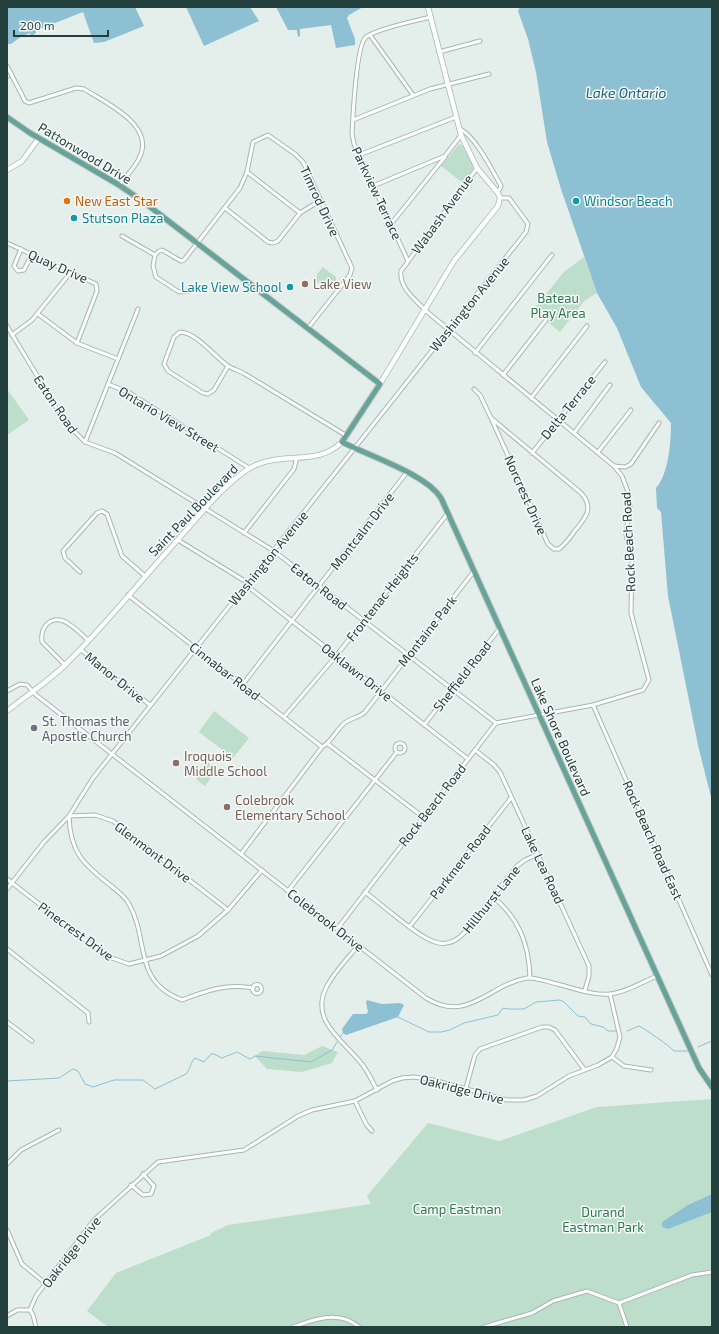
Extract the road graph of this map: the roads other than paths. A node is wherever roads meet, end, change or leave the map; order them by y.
1 (428, 7) edge
2 (431, 17) junction
3 (370, 35) junction
4 (480, 41) dead end
5 (439, 52) junction
6 (7, 66) edge
7 (489, 74) dead end
8 (447, 84) junction
9 (413, 95) junction
10 (7, 117) edge
11 (456, 117) junction
12 (353, 120) junction
13 (460, 129) junction
14 (461, 135) junction
15 (39, 138) junction
16 (359, 154) junction
17 (445, 156) junction
18 (477, 168) junction
19 (7, 170) edge
20 (247, 172) junction
21 (119, 185) junction
22 (373, 186) junction
23 (499, 195) junction
24 (321, 200) junction
25 (224, 208) junction
26 (300, 214) junction
27 (391, 224) junction
28 (122, 236) dead end
29 (198, 242) junction
30 (7, 243) edge
31 (21, 249) junction
32 (32, 254) junction
33 (155, 255) junction
34 (552, 255) dead end
35 (408, 261) junction
36 (71, 272) junction
37 (188, 292) dead end
38 (138, 309) dead end
39 (426, 311) junction
40 (38, 314) junction
41 (546, 320) dead end
42 (7, 326) edge
43 (587, 326) dead end
44 (308, 328) junction
45 (448, 330) junction
46 (12, 335) junction
47 (77, 343) junction
48 (475, 352) junction
49 (118, 359) junction
50 (605, 362) dead end
51 (228, 366) junction
52 (503, 375) junction
53 (108, 384) junction
54 (380, 384) junction
55 (610, 385) dead end
56 (474, 389) dead end
57 (531, 398) junction
58 (631, 410) dead end
59 (490, 418) junction
60 (558, 420) junction
61 (659, 423) dead end
62 (574, 433) junction
63 (347, 437) junction
64 (85, 442) junction
65 (342, 442) junction
66 (354, 449) junction
67 (532, 452) junction
68 (598, 452) junction
69 (297, 457) junction
70 (614, 466) junction
71 (249, 468) junction
72 (407, 472) junction
73 (206, 509) junction
74 (448, 513) junction
75 (244, 533) junction
76 (178, 540) junction
77 (274, 551) junction
78 (474, 571) junction
79 (80, 572) dead end
80 (145, 576) junction
81 (247, 584) junction
82 (319, 586) junction
83 (128, 595) junction
84 (364, 620) junction
85 (292, 621) junction
86 (500, 628) junction
87 (88, 640) junction
88 (196, 648) junction
89 (80, 649) junction
90 (408, 655) junction
91 (336, 656) junction
92 (65, 665) junction
93 (243, 684) junction
94 (452, 689) junction
95 (7, 691) edge
96 (380, 691) junction
97 (32, 692) junction
98 (593, 705) junction
99 (150, 706) junction
100 (7, 711) edge
101 (539, 716) junction
102 (284, 717) junction
103 (496, 723) junction
104 (424, 725) junction
105 (328, 744) junction
106 (322, 747) junction
107 (475, 750) junction
108 (396, 752) dead end
109 (112, 754) junction
110 (468, 759) junction
111 (375, 780) junction
112 (510, 798) junction
113 (69, 816) junction
114 (423, 817) junction
115 (242, 854) junction
116 (538, 854) junction
117 (262, 870) junction
118 (7, 879) edge
119 (12, 883) junction
120 (7, 889) edge
121 (288, 891) junction
122 (365, 892) junction
123 (493, 897) junction
124 (228, 910) junction
125 (410, 926) junction
126 (337, 930) junction
127 (358, 946) junction
128 (7, 949) edge
129 (145, 962) junction
130 (712, 975) edge
131 (656, 976) junction
132 (530, 978) junction
133 (252, 988) dead end
134 (585, 990) junction
135 (610, 994) junction
136 (7, 1022) edge
137 (89, 1022) dead end
138 (13, 1026) junction
139 (7, 1027) edge
140 (32, 1041) dead end
141 (612, 1057) junction
142 (584, 1069) junction
143 (651, 1070) dead end
144 (712, 1087) edge
145 (466, 1088) junction
146 (377, 1090) junction
147 (355, 1101) junction
148 (59, 1130) dead end
149 (372, 1132) dead end
150 (7, 1164) edge
151 (143, 1174) junction
152 (131, 1185) junction
153 (7, 1230) edge
154 (712, 1272) edge
155 (45, 1283) junction
156 (619, 1303) junction
157 (30, 1310) junction
158 (7, 1316) edge
159 (36, 1327) edge
160 (293, 1327) edge
161 (360, 1327) edge
162 (484, 1327) edge
163 (627, 1327) edge

1 - 2 street
2 - 3 street
2 - 5 street
3 - 9 street
3 - 12 street, Parkview Terrace
4 - 5 street
5 - 8 street
6 - 21 street
7 - 8 street
8 - 9 street
8 - 11 street
9 - 12 street
10 - 15 main road, Pattonwood Drive
11 - 13 street
11 - 16 street
12 - 16 street, Parkview Terrace
13 - 14 street
13 - 23 street
14 - 17 street
14 - 18 street
15 - 19 street
15 - 21 main road, Pattonwood Drive
16 - 22 street, Parkview Terrace
17 - 22 street
17 - 27 street
18 - 23 street
18 - 35 street, Wabash Avenue
20 - 24 street, Timrod Drive
20 - 25 street, Timrod Drive
20 - 26 street
21 - 29 main road, Pattonwood Drive
22 - 27 street, Parkview Terrace
23 - 39 street, Saint Paul Boulevard
23 - 45 street, Washington Avenue
24 - 26 street
24 - 44 street, Timrod Drive
25 - 26 street
25 - 29 street, Timrod Drive
27 - 35 street, Parkview Terrace
28 - 33 street
29 - 33 street, Timrod Drive
29 - 44 main road, Pattonwood Drive
30 - 31 street, Quay Drive
31 - 32 street, Quay Drive
31 - 32 street
32 - 36 street, Quay Drive
33 - 37 street
34 - 48 street
35 - 39 street
36 - 40 street
36 - 47 street, Quay Drive
38 - 49 street
39 - 45 street, Rock Beach Road
39 - 54 street, Saint Paul Boulevard
40 - 46 street
40 - 47 street
41 - 52 street
42 - 46 street, Eaton Road
43 - 57 street
44 - 54 main road, Pattonwood Drive
45 - 48 street, Rock Beach Road
45 - 66 street, Washington Avenue
46 - 64 street, Eaton Road
47 - 49 street
48 - 52 street, Rock Beach Road
49 - 53 street
50 - 60 street, Delta Terrace
51 - 51 street
51 - 63 street
52 - 57 street, Rock Beach Road
53 - 64 street
53 - 71 street, Ontario View Street
54 - 63 main road, Saint Paul Boulevard
55 - 62 street
56 - 59 street, Norcrest Drive
57 - 60 street, Rock Beach Road
58 - 68 street
59 - 67 street, Norcrest Drive
59 - 67 street, Norcrest Drive
60 - 62 street, Rock Beach Road
60 - 67 street, Delta Terrace
61 - 70 street
62 - 68 street, Rock Beach Road
63 - 65 main road, Saint Paul Boulevard
64 - 73 street, Eaton Road
65 - 66 main road, Lake Shore Boulevard
65 - 69 street, Saint Paul Boulevard
66 - 72 main road, Lake Shore Boulevard
66 - 77 street, Washington Avenue
68 - 70 street, Rock Beach Road
69 - 71 street, Saint Paul Boulevard
69 - 75 street
70 - 98 street, Rock Beach Road
71 - 73 street, Saint Paul Boulevard
72 - 74 main road, Lake Shore Boulevard
72 - 82 street, Montcalm Drive
73 - 75 street, Eaton Road
73 - 76 street, Saint Paul Boulevard
74 - 78 main road, Lake Shore Boulevard
74 - 84 street, Frontenac Heights
75 - 77 street, Eaton Road
76 - 80 street, Saint Paul Boulevard
76 - 81 street, Oaklawn Drive
77 - 81 street, Washington Avenue
77 - 82 street, Eaton Road
78 - 86 main road, Lake Shore Boulevard
78 - 90 street, Montaine Park
79 - 80 street
80 - 83 street, Saint Paul Boulevard
81 - 85 street, Oaklawn Drive
81 - 88 street, Washington Avenue
82 - 84 street, Eaton Road
82 - 85 street, Montcalm Drive
83 - 87 street, Saint Paul Boulevard
83 - 88 street, Cinnabar Road
84 - 90 street, Eaton Road
84 - 91 street, Frontenac Heights
85 - 91 street, Oaklawn Drive
85 - 93 street, Montcalm Drive
86 - 94 street, Sheffield Road
86 - 101 main road, Lake Shore Boulevard
87 - 89 street, Saint Paul Boulevard
87 - 92 street
88 - 93 street, Cinnabar Road
88 - 99 street, Washington Avenue
89 - 92 street, Saint Paul Boulevard
89 - 99 street, Manor Drive
90 - 94 street, Eaton Road
90 - 96 street, Montaine Park
91 - 96 street, Oaklawn Drive
91 - 102 street, Frontenac Heights
92 - 97 street, Saint Paul Boulevard
93 - 102 street, Cinnabar Road
94 - 103 street, Eaton Road
94 - 104 street, Sheffield Road
95 - 97 street, Colebrook Drive
96 - 104 street, Oaklawn Drive
96 - 105 street, Montaine Park
97 - 100 street, Saint Paul Boulevard
97 - 109 street, Colebrook Drive
98 - 101 street, Rock Beach Road
98 - 130 street, Rock Beach Road East
99 - 109 street, Washington Avenue
101 - 103 street, Rock Beach Road
101 - 131 main road, Lake Shore Boulevard
102 - 106 street, Cinnabar Road
103 - 107 street, Rock Beach Road
104 - 110 street, Oaklawn Drive
105 - 106 street
105 - 111 street
106 - 115 street
107 - 110 street, Rock Beach Road
107 - 112 street, Lake Lea Road
108 - 111 street
109 - 113 street, Washington Avenue
109 - 115 street, Colebrook Drive
110 - 114 street, Rock Beach Road
111 - 114 street
111 - 121 street
112 - 116 street, Lake Lea Road
112 - 125 street, Parkmere Road
113 - 119 street, Washington Avenue
113 - 124 street, Glenmont Drive
113 - 129 street
114 - 122 street, Rock Beach Road
115 - 117 street, Colebrook Drive
116 - 123 street, Hillhurst Lane
116 - 134 street, Lake Lea Road
117 - 121 street, Colebrook Drive
117 - 124 street, Pinecrest Drive
118 - 119 street, Pinecrest Drive
119 - 120 street, Washington Avenue
119 - 129 street, Pinecrest Drive
121 - 126 street, Colebrook Drive
122 - 125 street, Hillhurst Lane
122 - 126 street, Rock Beach Road
123 - 125 street, Hillhurst Lane
123 - 132 street
124 - 129 street, Pinecrest Drive
126 - 127 street, Colebrook Drive
127 - 132 street, Colebrook Drive
127 - 146 street
128 - 137 street
129 - 133 street
131 - 135 street
131 - 144 main road, Lake Shore Boulevard
132 - 134 street, Colebrook Drive
134 - 135 street, Colebrook Drive
135 - 141 street
136 - 138 street
138 - 139 street
138 - 140 street
141 - 142 street, Oakridge Drive
141 - 143 street
142 - 145 street, Oakridge Drive
142 - 145 street
145 - 146 street, Oakridge Drive
146 - 147 street, Oakridge Drive
147 - 149 street
147 - 151 street, Oakridge Drive
148 - 150 street
151 - 152 street, Oakridge Drive
151 - 152 street
152 - 155 street, Oakridge Drive
153 - 155 street
154 - 156 street
155 - 157 street, Oakridge Drive
156 - 162 street
156 - 163 street
157 - 158 street
157 - 159 street
160 - 161 street

